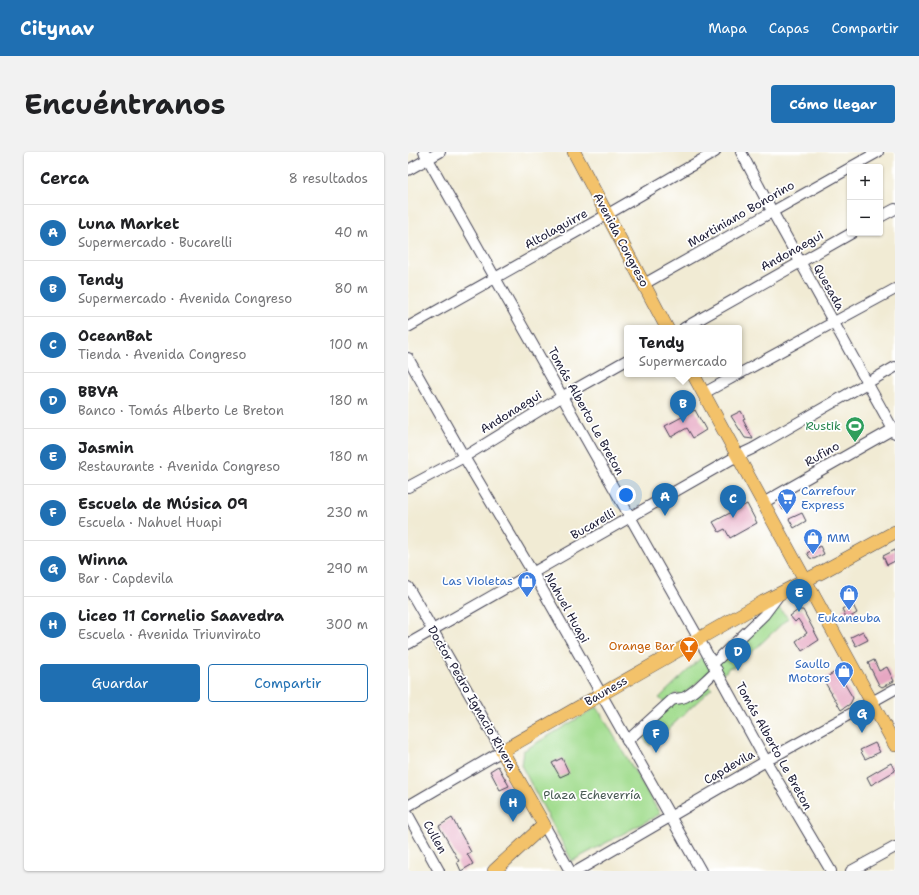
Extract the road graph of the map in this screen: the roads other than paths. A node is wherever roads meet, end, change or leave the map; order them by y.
1 (440, 152) edge
2 (574, 152) edge
3 (715, 152) edge
4 (741, 152) edge
5 (878, 152) edge
6 (426, 156) edge
7 (856, 164) edge
8 (847, 169) edge
9 (408, 170) edge
10 (895, 209) edge
11 (772, 211) junction
12 (608, 214) junction
13 (883, 215) edge
14 (847, 236) edge
15 (800, 262) junction
16 (495, 278) junction
17 (644, 284) junction
18 (895, 289) edge
19 (834, 323) junction
20 (666, 325) edge
21 (689, 325) edge
22 (408, 327) edge
23 (408, 358) edge
24 (624, 362) edge
25 (895, 367) edge
26 (742, 373) edge
27 (695, 377) edge
28 (734, 377) edge
29 (867, 382) junction
30 (704, 393) junction
31 (563, 396) junction
32 (894, 430) edge
33 (737, 456) junction
34 (464, 457) junction
35 (408, 487) edge
36 (763, 504) junction
37 (630, 517) junction
38 (895, 532) edge
39 (533, 573) junction
40 (806, 580) junction
41 (408, 587) edge
42 (780, 594) junction
43 (432, 630) junction
44 (699, 639) junction
45 (408, 644) edge
46 (715, 667) junction
47 (895, 689) edge
48 (600, 694) junction
49 (872, 702) junction
50 (627, 742) junction
51 (895, 745) edge
52 (502, 751) junction
53 (766, 761) junction
54 (408, 806) edge
55 (408, 815) edge
56 (670, 816) junction
57 (544, 825) junction
58 (895, 847) edge
59 (440, 871) edge
60 (494, 871) edge
61 (570, 871) edge
62 (577, 871) edge
63 (702, 871) edge
64 (831, 871) edge
65 (851, 871) edge

1 - 6 street
2 - 12 main road, Avenida Congreso
3 - 12 street, Altolaguirre
4 - 11 street, Quesada
5 - 7 street, Martiniano Bonorino
6 - 9 street
6 - 16 street, Tomás Alberto Le Breton
8 - 11 street, Martiniano Bonorino
10 - 13 street
11 - 15 street, Quesada
11 - 17 street, Martiniano Bonorino
12 - 16 street, Altolaguirre
12 - 17 main road, Avenida Congreso
14 - 15 street, Andonaegui
15 - 19 street, Quesada
15 - 21 street, Andonaegui
16 - 22 street, Altolaguirre
16 - 31 street, Tomás Alberto Le Breton
17 - 20 main road, Avenida Congreso
18 - 19 street
19 - 26 street
19 - 29 street, Quesada
23 - 34 street, Nahuel Huapi
24 - 31 street, Andonaegui
25 - 29 street, Bucarelli
27 - 30 main road
28 - 30 street
29 - 32 street, Quesada
29 - 33 street, Bucarelli
30 - 33 main road
31 - 34 street, Andonaegui
31 - 37 street, Tomás Alberto Le Breton
32 - 36 street, Rufino
33 - 36 main road
33 - 37 street, Bucarelli
34 - 35 street, Andonaegui
34 - 39 street, Nahuel Huapi
36 - 40 main road
37 - 39 street, Bucarelli
37 - 44 street, Tomás Alberto Le Breton
38 - 40 main road, Bauness
39 - 43 street, Bucarelli
39 - 48 street, Nahuel Huapi
40 - 42 main road, Bauness
40 - 49 main road
41 - 43 street, Doctor Pedro Ignacio Rivera
42 - 44 main road, Bauness
42 - 46 street
43 - 45 street, Bucarelli
43 - 52 street, Doctor Pedro Ignacio Rivera
44 - 46 street, Tomás Alberto Le Breton
44 - 48 main road, Bauness
46 - 50 street
46 - 53 street, Tomás Alberto Le Breton
47 - 49 street, Capdevila
48 - 50 street, Nahuel Huapi
48 - 52 main road, Bauness
49 - 51 main road
49 - 53 street, Capdevila
50 - 56 street, Nahuel Huapi
52 - 54 street, Bauness
52 - 57 main road, Doctor Pedro Ignacio Rivera
53 - 56 street, Capdevila
53 - 64 street, Tomás Alberto Le Breton
55 - 59 street, Cullen
56 - 62 street, Capdevila
56 - 63 street, Nahuel Huapi
57 - 60 main road
57 - 61 street, Doctor Pedro Ignacio Rivera
58 - 65 street

